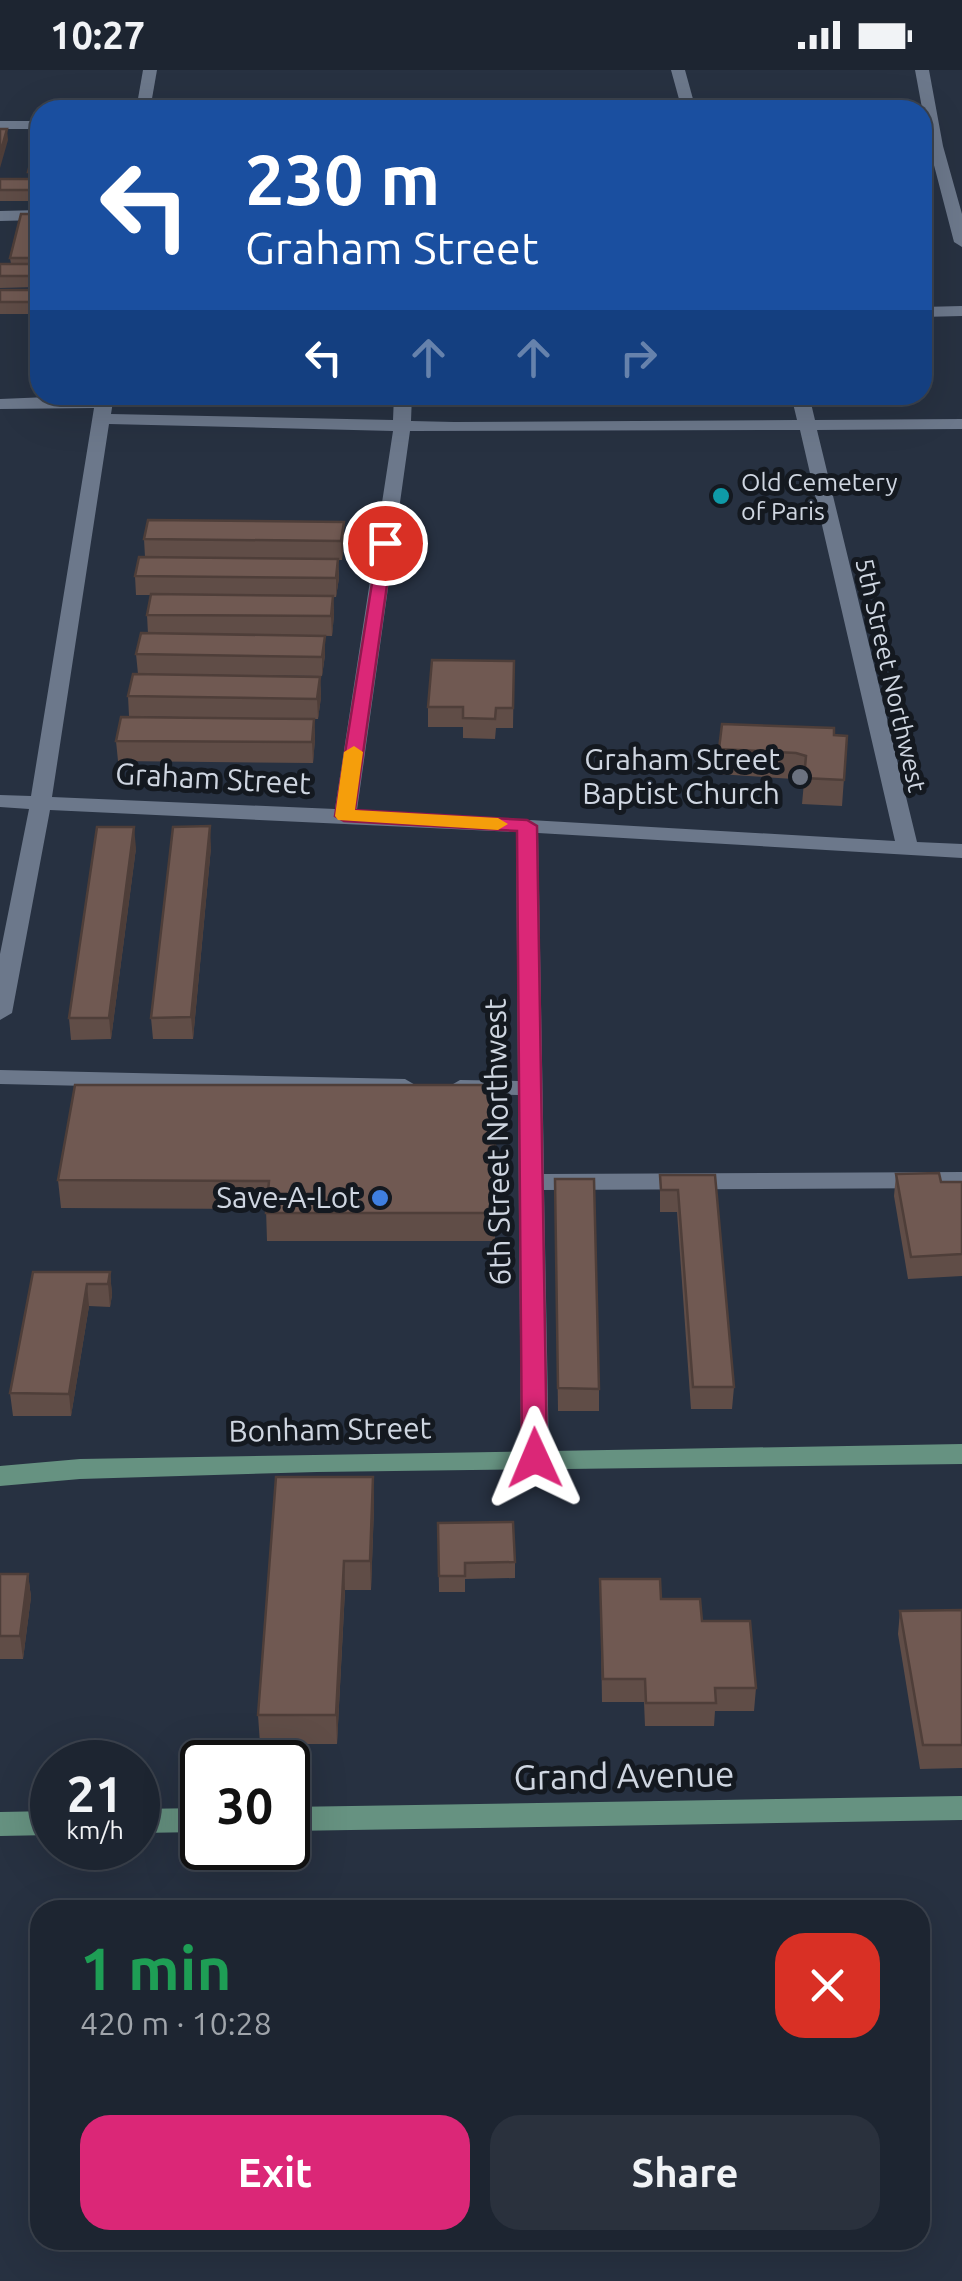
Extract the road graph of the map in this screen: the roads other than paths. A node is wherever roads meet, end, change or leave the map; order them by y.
1 (150, 70) edge
2 (678, 70) edge
3 (922, 70) edge
4 (144, 100) edge
5 (686, 100) edge
6 (925, 100) edge
7 (0, 125) edge
8 (30, 125) edge
9 (932, 151) edge
10 (945, 174) junction
11 (962, 174) edge
12 (30, 215) edge
13 (0, 216) edge
14 (962, 242) edge
15 (932, 312) edge
16 (962, 312) edge
17 (0, 404) edge
18 (30, 405) edge
19 (52, 405) edge
20 (403, 405) edge
21 (802, 405) edge
22 (103, 406) edge
23 (962, 424) edge
24 (806, 425) junction
25 (402, 426) junction
26 (41, 800) junction
27 (0, 801) edge
28 (344, 816) junction
29 (527, 826) junction
30 (908, 848) junction
31 (962, 851) edge
32 (0, 1013) edge
33 (0, 1078) edge
34 (530, 1088) junction
35 (962, 1180) edge
36 (531, 1182) junction
37 (962, 1454) edge
38 (535, 1458) junction
39 (0, 1476) edge
40 (962, 1808) edge
41 (310, 1819) edge
42 (30, 1823) edge
43 (0, 1824) edge

1 - 4 street
2 - 5 street
3 - 6 street
7 - 8 street
9 - 10 street
10 - 11 street
10 - 14 street
12 - 13 street
15 - 16 street
17 - 18 street
19 - 22 street
20 - 25 street
21 - 24 street, 5th Street Northwest
22 - 25 street
22 - 26 street
23 - 24 street
24 - 25 street
24 - 30 street, 5th Street Northwest
25 - 28 street
26 - 27 street, Graham Street
26 - 28 street, Graham Street
26 - 32 street
28 - 29 street, Graham Street
29 - 30 street, Graham Street
29 - 34 street, 6th Street Northwest
30 - 31 street, Graham Street
33 - 34 street
34 - 36 street, 6th Street Northwest
35 - 36 street
36 - 38 street, 6th Street Northwest
37 - 38 main road, Bonham Street
38 - 39 main road, Bonham Street
40 - 41 main road, Grand Avenue
42 - 43 main road

